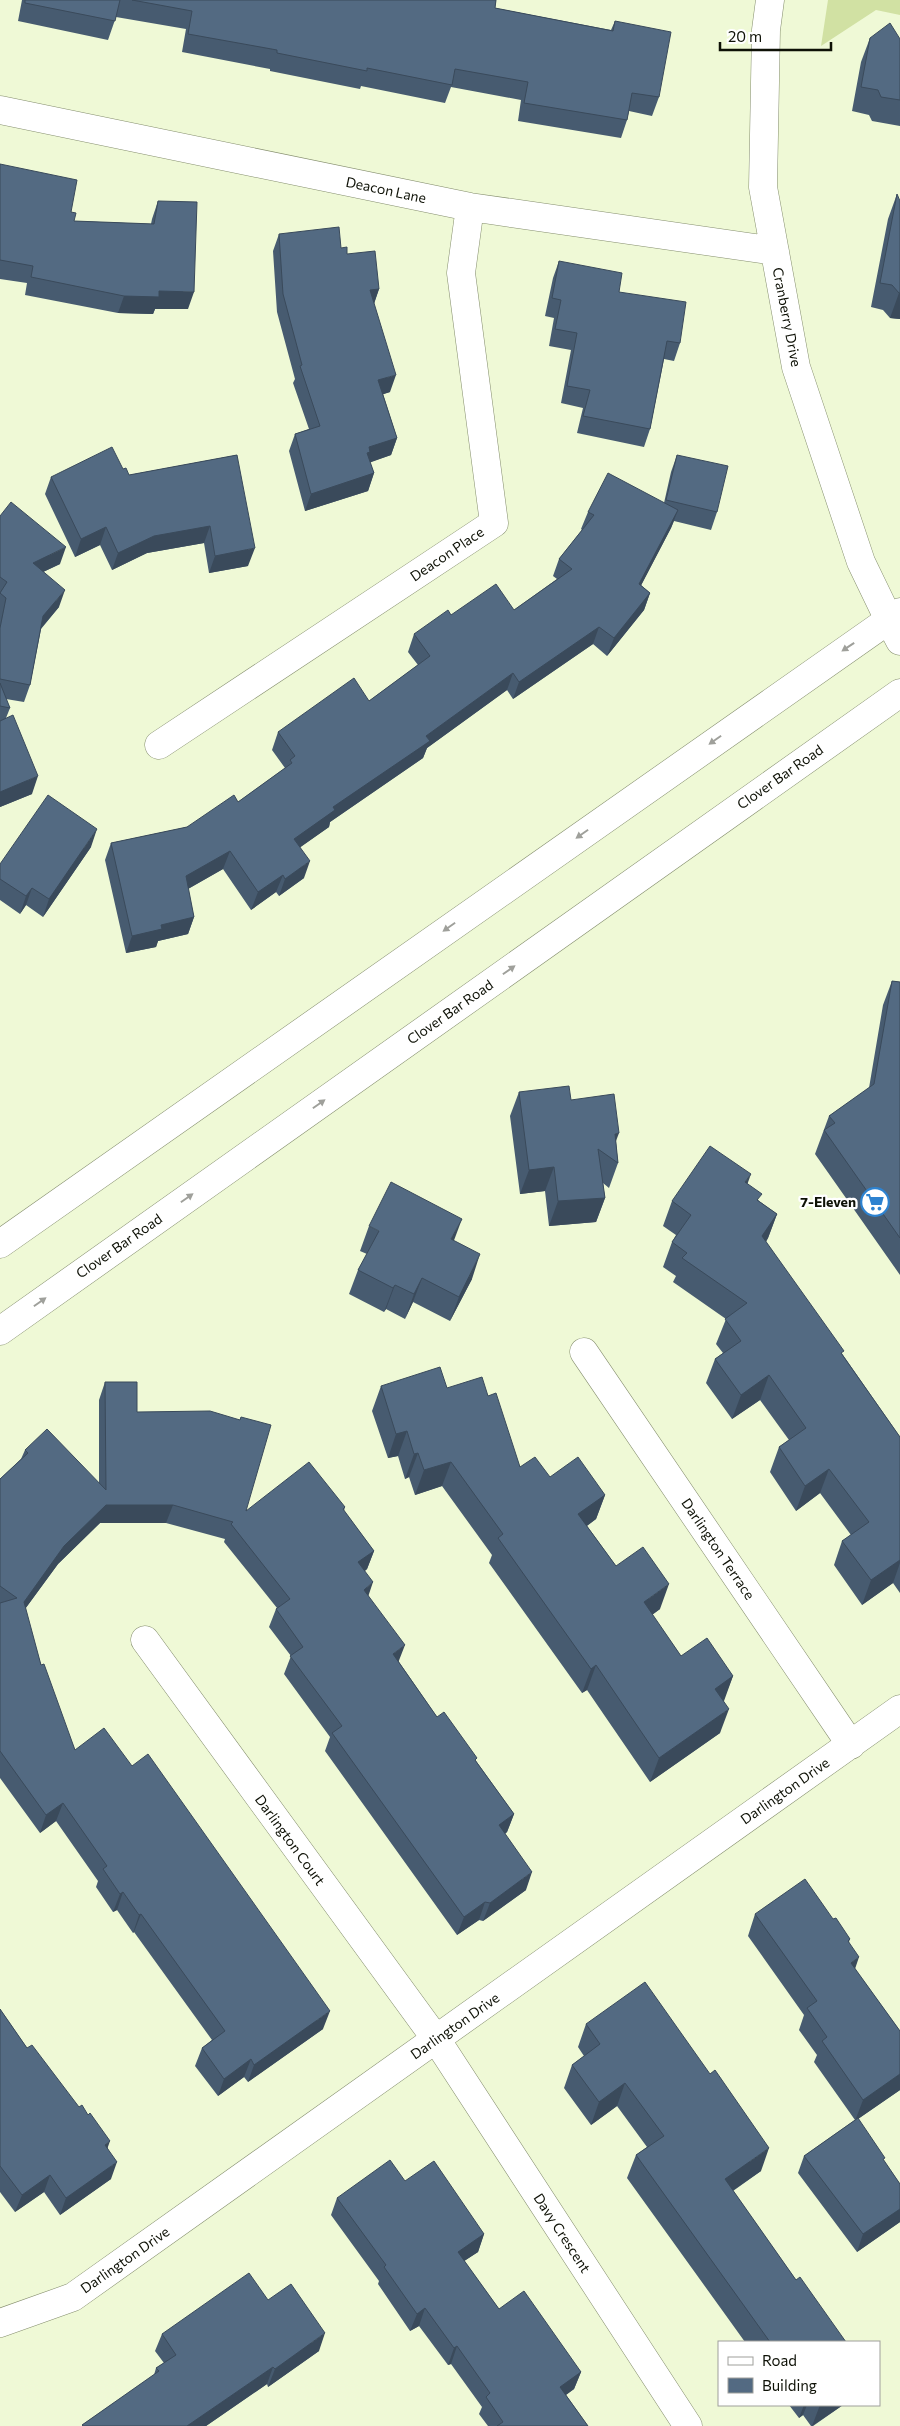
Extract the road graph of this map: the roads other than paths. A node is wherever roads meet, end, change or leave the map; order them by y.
1 (770, 0) edge
2 (0, 110) edge
3 (470, 207) junction
4 (775, 251) junction
5 (896, 624) edge
6 (900, 693) edge
7 (159, 746) dead end
8 (0, 1244) edge
9 (0, 1331) edge
10 (584, 1352) dead end
11 (145, 1640) dead end
12 (900, 1710) edge
13 (851, 1745) junction
14 (436, 2039) junction
15 (0, 2323) edge
16 (688, 2426) edge

1 - 4 street, Cranberry Drive
2 - 3 street, Deacon Lane
3 - 4 street, Deacon Lane
3 - 7 street, Deacon Place
4 - 5 street, Cranberry Drive
5 -> 8 street
9 -> 6 street, Clover Bar Road
10 - 13 street, Darlington Terrace
11 - 14 street, Darlington Court
12 - 13 street, Darlington Drive
13 - 14 street, Darlington Drive
14 - 15 street, Darlington Drive
14 - 16 street, Davy Crescent

